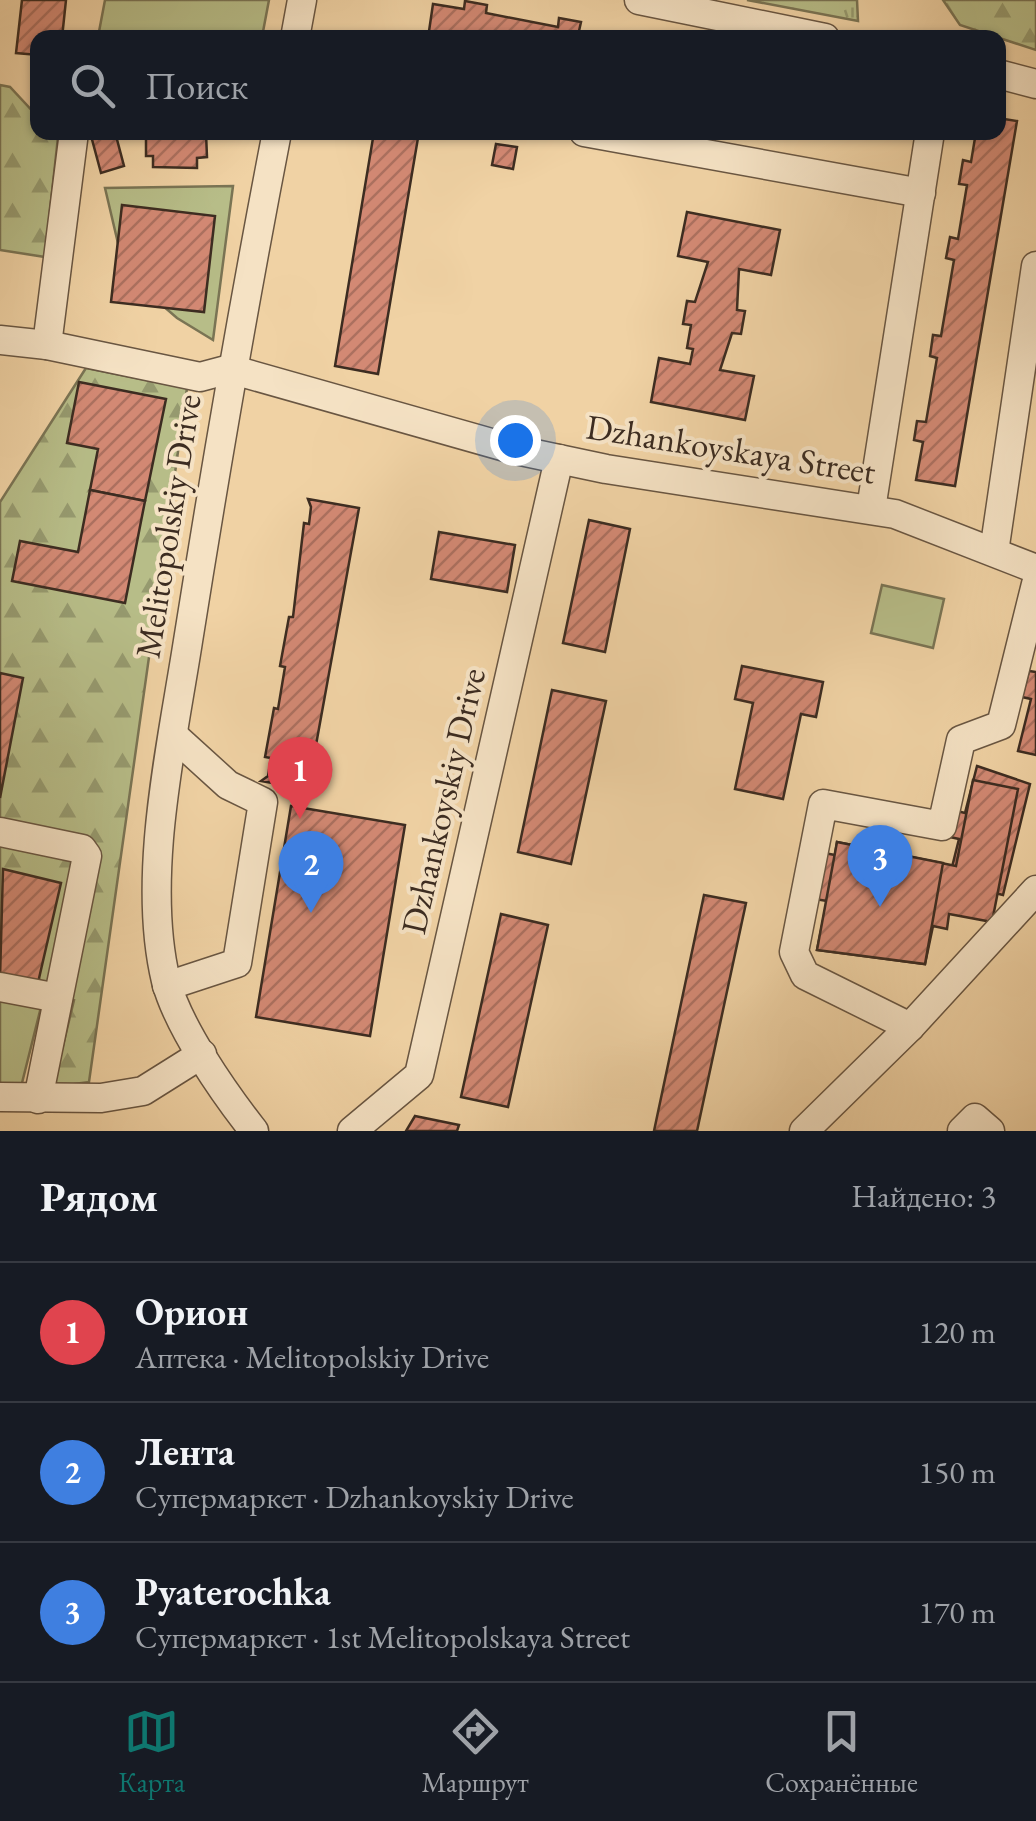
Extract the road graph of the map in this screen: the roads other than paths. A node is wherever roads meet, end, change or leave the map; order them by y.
1 (302, 0) edge
2 (639, 0) edge
3 (296, 30) edge
4 (786, 30) edge
5 (1006, 76) edge
6 (1036, 84) edge
7 (73, 140) edge
8 (274, 140) edge
9 (628, 140) edge
10 (929, 140) edge
11 (921, 193) junction
12 (1036, 266) edge
13 (0, 340) edge
14 (47, 346) junction
15 (230, 369) junction
16 (559, 458) junction
17 (871, 509) junction
18 (994, 552) junction
19 (1036, 568) edge
20 (1036, 584) edge
21 (173, 736) junction
22 (0, 832) edge
23 (1036, 890) edge
24 (167, 986) junction
25 (0, 987) edge
26 (58, 998) junction
27 (910, 1026) junction
28 (202, 1054) junction
29 (0, 1098) edge
30 (38, 1099) junction
31 (812, 1128) edge
32 (254, 1131) edge
33 (352, 1131) edge
34 (962, 1131) edge
35 (990, 1131) edge

1 - 3 street
2 - 4 street
5 - 6 street
7 - 14 street
8 - 15 street, Melitopolskiy Drive
9 - 11 street
10 - 11 street
11 - 17 street
12 - 18 street
13 - 14 street, Dzhankoyskaya Street
14 - 15 street, Dzhankoyskaya Street
15 - 16 street, Dzhankoyskaya Street
15 - 21 street, Melitopolskiy Drive
16 - 17 street, Dzhankoyskaya Street
16 - 33 street, Dzhankoyskiy Drive
17 - 18 street, Dzhankoyskaya Street
18 - 19 street, Dzhankoyskaya Street
20 - 27 street
21 - 24 street, Melitopolskiy Drive
21 - 24 street
22 - 26 street
23 - 27 street
24 - 28 street, Melitopolskiy Drive
25 - 26 street
26 - 30 street
27 - 31 street
28 - 30 street
28 - 32 street, Melitopolskiy Drive
29 - 30 street
34 - 35 street

